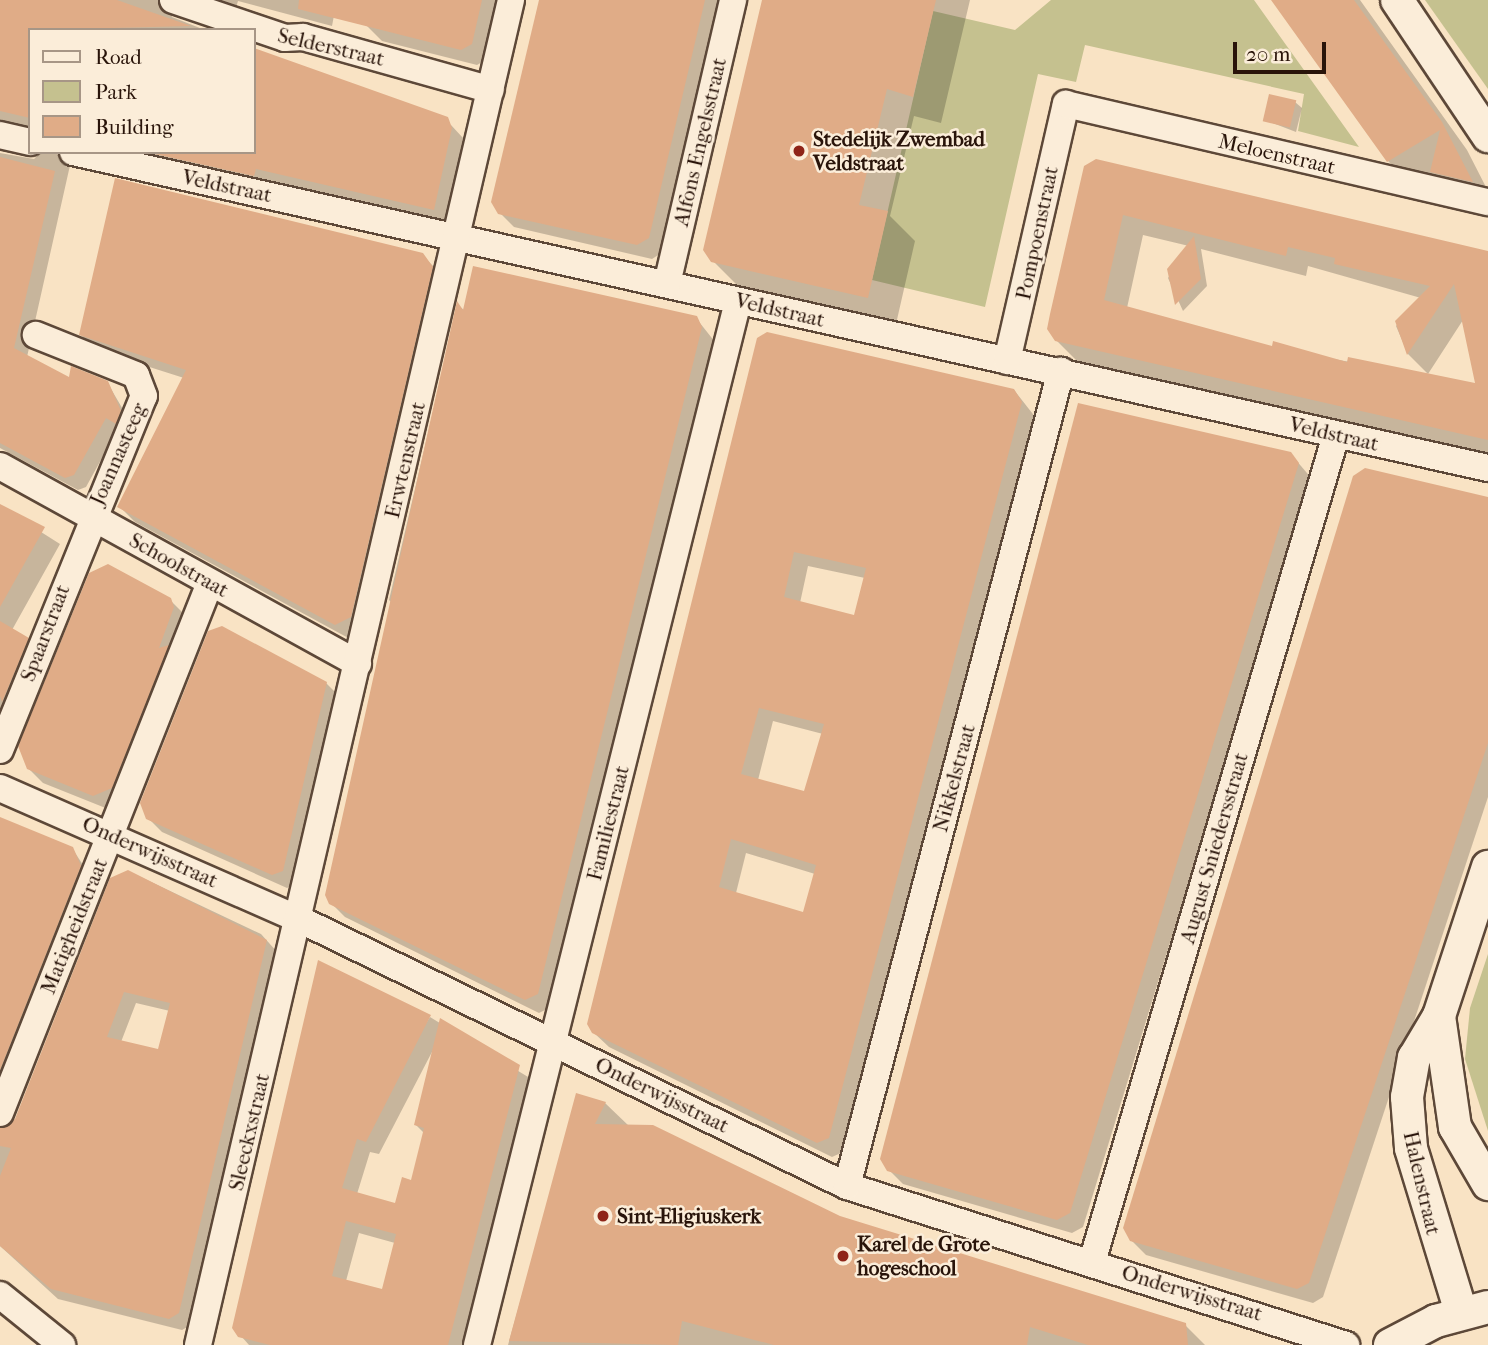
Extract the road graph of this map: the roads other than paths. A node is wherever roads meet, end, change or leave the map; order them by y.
1 (173, 0) edge
2 (511, 0) edge
3 (733, 0) edge
4 (1398, 0) edge
5 (256, 28) edge
6 (256, 28) edge
7 (491, 90) junction
8 (1066, 104) joint
9 (0, 135) edge
10 (1488, 136) edge
11 (28, 142) edge
12 (82, 154) edge
13 (1488, 202) edge
14 (456, 237) junction
15 (667, 284) junction
16 (738, 301) junction
17 (36, 335) dead end
18 (1007, 361) junction
19 (1061, 371) junction
20 (1336, 435) junction
21 (0, 466) edge
22 (1488, 468) edge
23 (91, 516) junction
24 (211, 583) junction
25 (358, 664) junction
26 (0, 750) edge
27 (0, 788) edge
28 (111, 833) junction
29 (1488, 867) edge
30 (299, 919) junction
31 (1439, 1016) junction
32 (554, 1043) junction
33 (0, 1113) edge
34 (1488, 1184) edge
35 (847, 1186) junction
36 (1092, 1262) junction
37 (0, 1295) edge
38 (1479, 1314) edge
39 (62, 1345) edge
40 (198, 1345) edge
41 (477, 1345) edge
42 (1346, 1345) edge
43 (1390, 1345) edge

1 - 5 street, Selderstraat
2 - 7 street, Erwtenstraat
3 - 15 street, Alfons Engelsstraat
4 - 10 street
6 - 7 street, Selderstraat
7 - 14 street, Erwtenstraat
8 - 13 street, Meloenstraat
8 - 18 street, Pompoenstraat
9 - 11 street
12 - 14 street, Veldstraat
14 - 15 street, Veldstraat
14 - 25 street, Erwtenstraat
15 - 16 street, Veldstraat
16 - 18 street, Veldstraat
16 - 32 street, Familiestraat
17 - 23 street, Joannasteeg
18 - 19 street, Veldstraat
19 - 20 street, Veldstraat
19 - 35 street, Nikkelstraat
20 - 22 street, Veldstraat
20 - 36 street, August Sniedersstraat
21 - 23 street, Schoolstraat
23 - 24 street, Schoolstraat
23 - 26 street, Spaarstraat
24 - 25 street, Schoolstraat
24 - 28 street, Matigheidstraat
25 - 30 street, Erwtenstraat
27 - 28 street, Onderwijsstraat
28 - 30 street, Onderwijsstraat
28 - 33 street, Matigheidstraat
29 - 31 street, Halenstraat
30 - 32 street, Onderwijsstraat
30 - 40 street, Sleeckxstraat
31 - 34 street, Halenstraat
31 - 38 street, Halenstraat
32 - 35 street, Onderwijsstraat
32 - 41 street, Familiestraat
35 - 36 street, Onderwijsstraat
36 - 42 street, Onderwijsstraat
37 - 39 street
38 - 43 street

